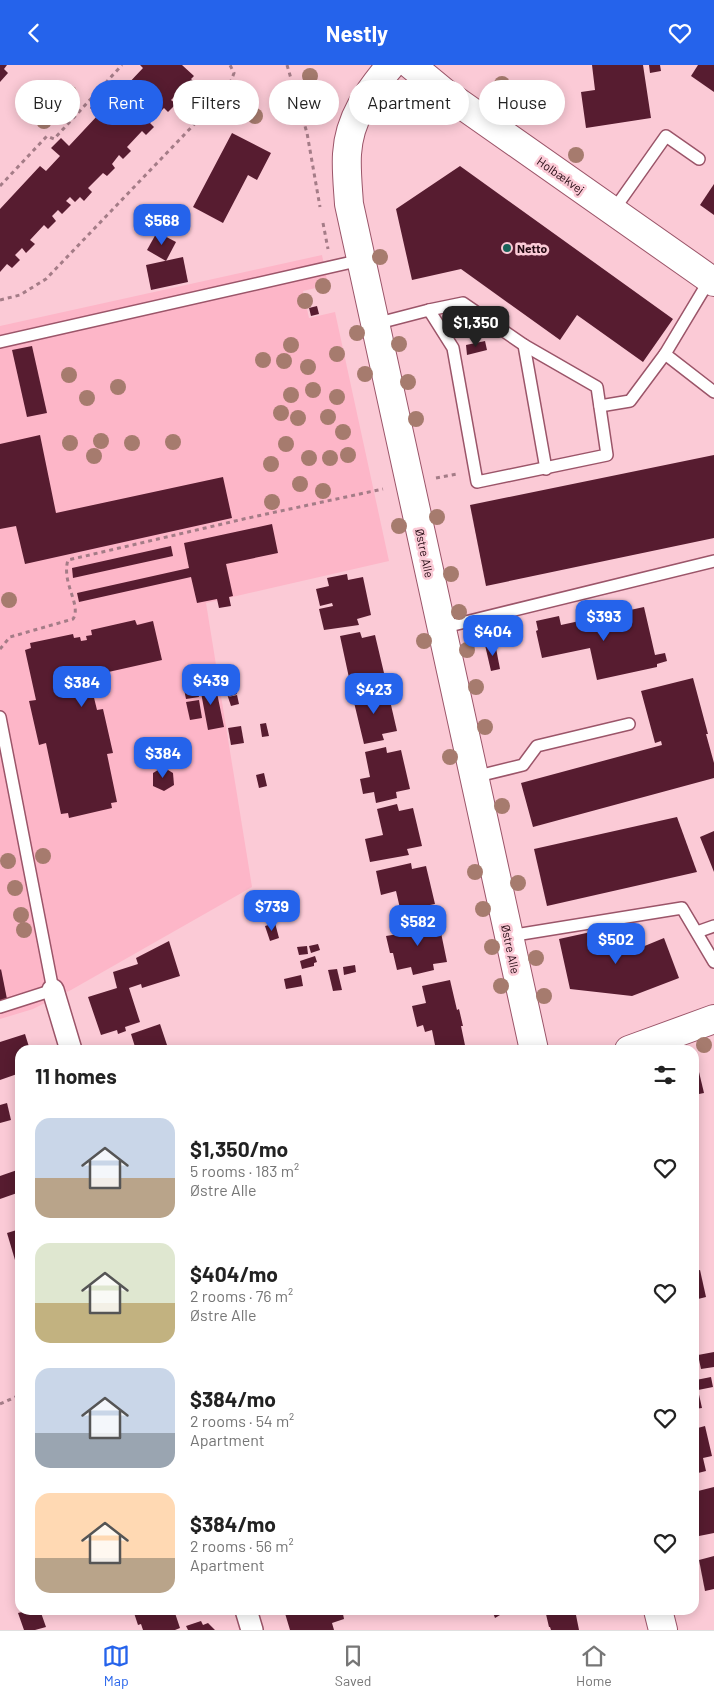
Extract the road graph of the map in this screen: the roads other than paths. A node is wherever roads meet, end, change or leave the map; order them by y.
1 (391, 65) edge
2 (411, 65) edge
3 (700, 159) dead end
4 (613, 211) junction
5 (361, 260) junction
6 (712, 280) edge
7 (429, 310) junction
8 (375, 324) junction
9 (0, 342) edge
10 (524, 345) junction
11 (665, 354) junction
12 (714, 392) edge
13 (600, 406) junction
14 (546, 469) junction
15 (714, 561) edge
16 (441, 628) junction
17 (0, 717) edge
18 (629, 724) dead end
19 (474, 777) junction
20 (714, 926) edge
21 (696, 932) junction
22 (508, 936) junction
23 (714, 962) edge
24 (53, 990) junction
25 (0, 1007) edge
26 (714, 1019) edge
27 (70, 1045) edge
28 (533, 1045) edge
29 (643, 1045) edge
30 (248, 1615) edge
31 (659, 1615) edge
32 (252, 1630) edge
33 (663, 1630) edge

1 - 5 street, Østre Alle
2 - 4 street, Holbækvej
3 - 4 lane
4 - 6 street, Holbækvej
5 - 8 street, Østre Alle
5 - 9 lane
6 - 11 lane
7 - 8 lane
7 - 10 lane
7 - 14 lane
8 - 16 street, Østre Alle
10 - 13 lane
10 - 14 lane
11 - 12 lane
11 - 13 lane
13 - 14 lane
15 - 16 lane
16 - 19 street, Østre Alle
17 - 24 lane
18 - 19 lane
19 - 22 street, Østre Alle
20 - 21 lane
21 - 22 lane
21 - 23 lane
22 - 28 street, Østre Alle
24 - 25 lane
24 - 27 street
26 - 29 street
30 - 32 street
31 - 33 street

